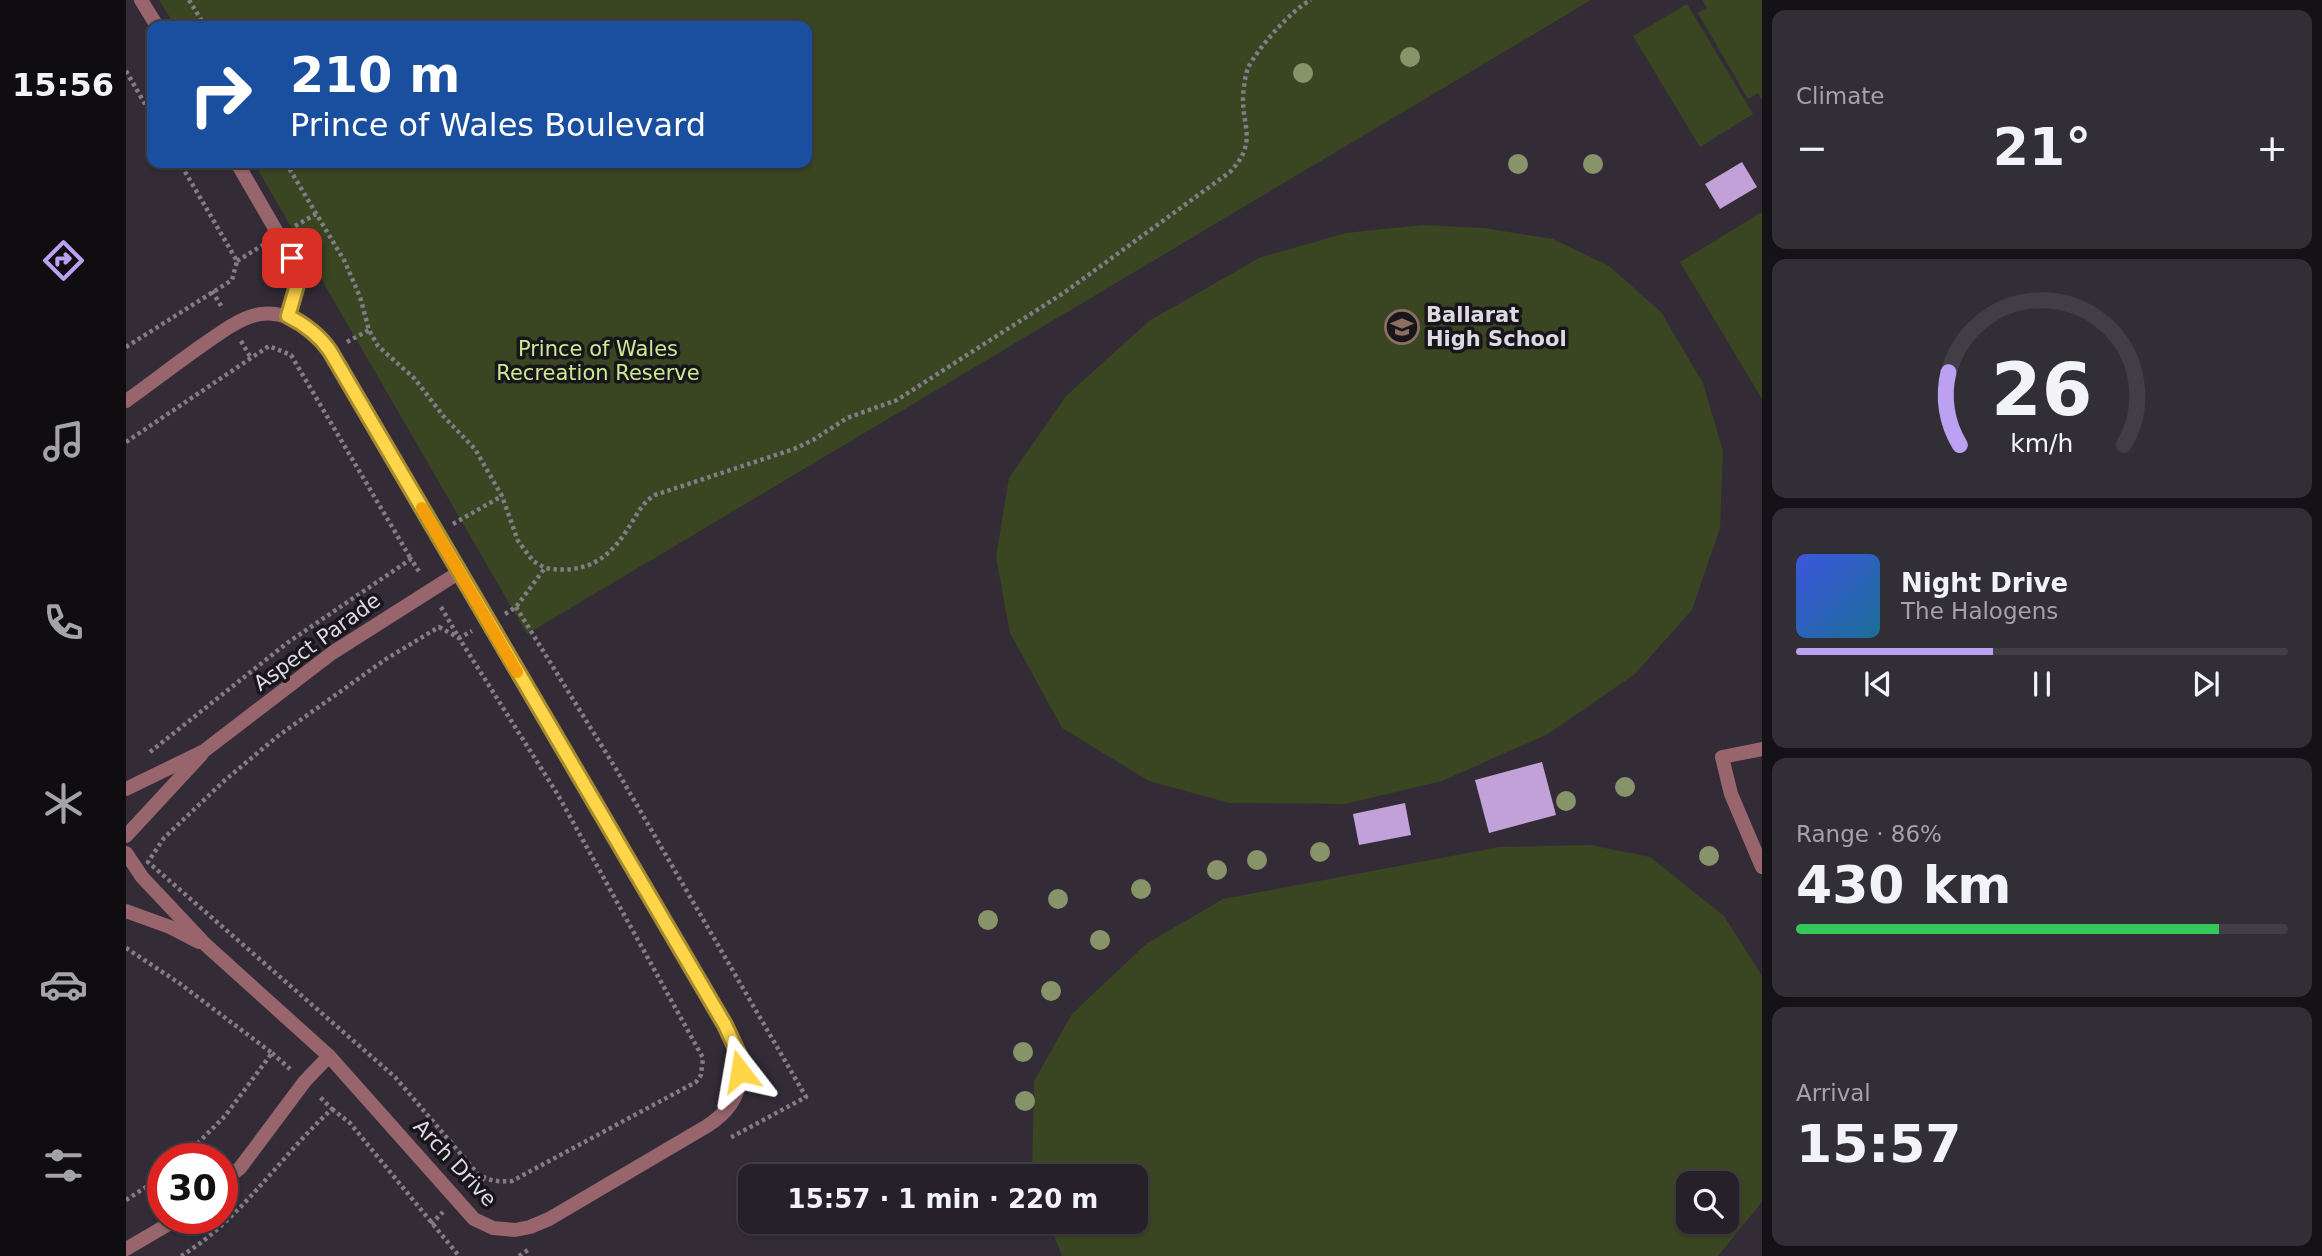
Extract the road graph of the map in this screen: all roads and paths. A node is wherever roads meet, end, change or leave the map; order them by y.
1 (141, 0) edge
2 (189, 0) edge
3 (1311, 0) edge
4 (154, 21) edge
5 (202, 21) edge
6 (126, 71) edge
7 (147, 107) edge
8 (183, 168) edge
9 (240, 168) edge
10 (288, 168) edge
11 (288, 316) junction
12 (126, 347) edge
13 (126, 401) edge
14 (126, 442) edge
15 (502, 496) junction
16 (462, 519) dead end
17 (411, 559) dead end
18 (545, 568) junction
19 (458, 573) junction
20 (1762, 750) edge
21 (204, 751) junction
22 (126, 789) edge
23 (558, 795) joint
24 (126, 836) edge
25 (126, 853) edge
26 (1762, 867) edge
27 (126, 911) edge
28 (206, 945) junction
29 (126, 948) edge
30 (329, 1056) junction
31 (789, 1106) dead end
32 (332, 1109) dead end
33 (198, 1143) edge
34 (238, 1170) edge
35 (147, 1186) edge
36 (126, 1200) edge
37 (152, 1234) edge
38 (126, 1249) edge
39 (459, 1256) edge

1 - 4 street
2 - 5 path
3 - 18 path
6 - 7 path
8 - 12 path
9 - 11 street
10 - 15 path
11 - 13 street
11 - 19 street
14 - 17 path
15 - 16 path
15 - 18 path
18 - 31 path
19 - 21 street, Aspect Parade
19 - 30 street, Arch Drive
20 - 26 street
21 - 22 street, Aspect Parade
21 - 24 street, Aspect Parade
23 - 23 path
25 - 28 street, Arch Drive
27 - 28 street, Arch Drive
28 - 30 street, Arch Drive
29 - 33 path
30 - 34 street
32 - 39 path
35 - 36 path
37 - 38 street

